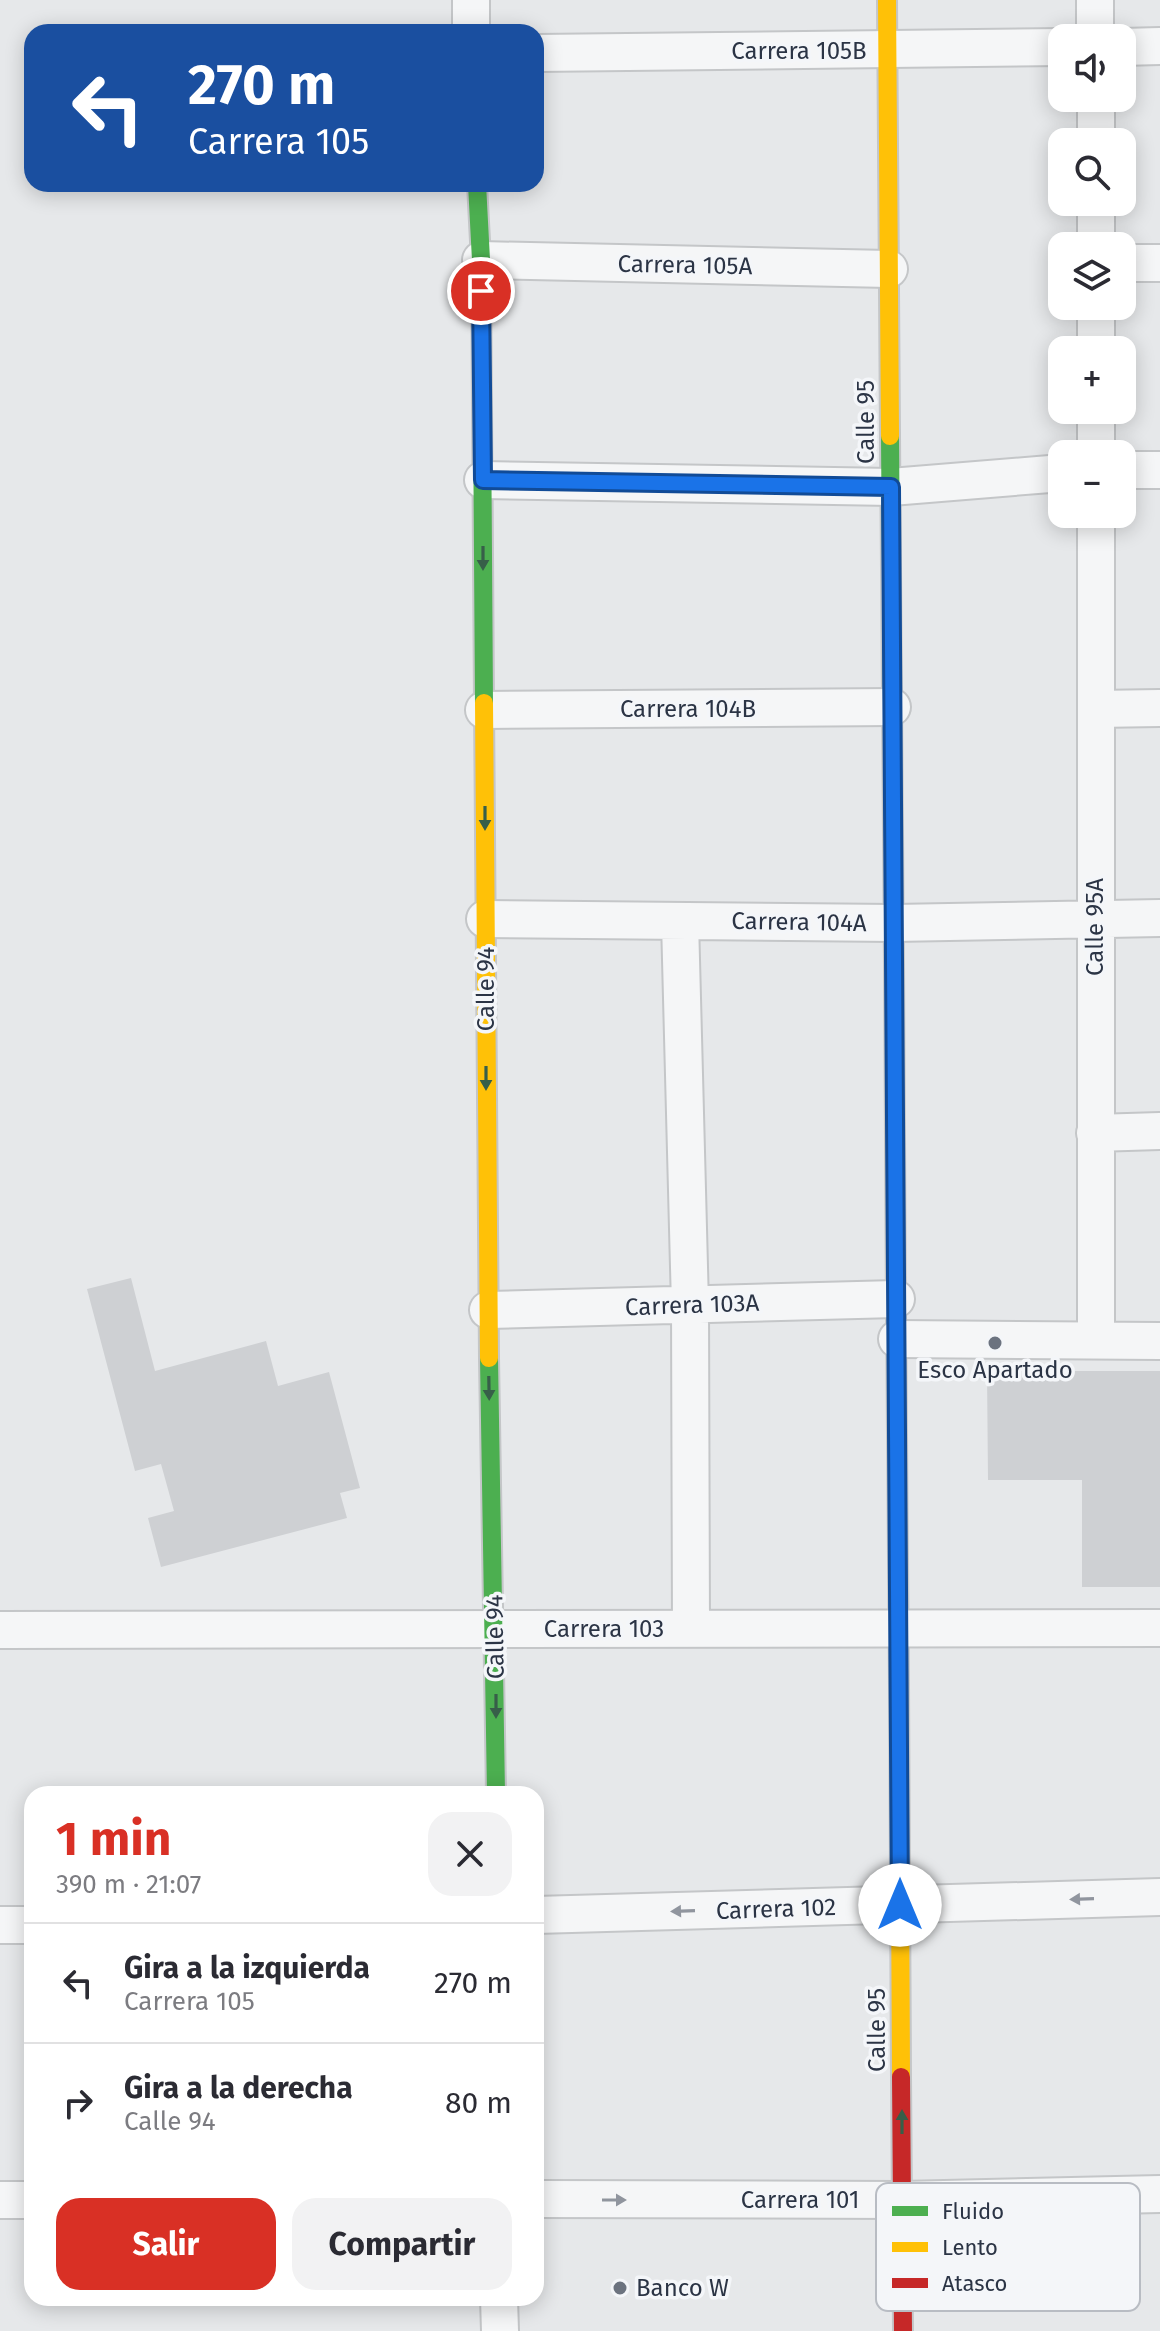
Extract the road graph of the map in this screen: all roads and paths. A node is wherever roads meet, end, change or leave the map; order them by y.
1 (471, 0) edge
2 (887, 0) edge
3 (1095, 0) edge
4 (471, 24) edge
5 (1095, 24) edge
6 (1160, 46) edge
7 (1048, 47) edge
8 (1136, 47) edge
9 (888, 50) junction
10 (544, 53) edge
11 (477, 192) edge
12 (481, 260) junction
13 (1136, 263) edge
14 (1160, 263) edge
15 (889, 269) junction
16 (1136, 470) edge
17 (1160, 470) edge
18 (1048, 474) edge
19 (483, 480) junction
20 (891, 487) junction
21 (1096, 528) edge
22 (892, 707) junction
23 (1160, 708) edge
24 (1096, 709) junction
25 (484, 710) junction
26 (1160, 918) edge
27 (485, 919) junction
28 (1095, 919) junction
29 (680, 921) junction
30 (894, 923) junction
31 (1160, 1131) edge
32 (1095, 1133) junction
33 (896, 1299) junction
34 (690, 1305) junction
35 (488, 1310) junction
36 (897, 1339) junction
37 (1096, 1340) junction
38 (1160, 1341) edge
39 (495, 1628) junction
40 (1160, 1628) edge
41 (691, 1629) junction
42 (898, 1629) junction
43 (0, 1630) edge
44 (496, 1786) edge
45 (1160, 1897) edge
46 (900, 1905) junction
47 (544, 1915) edge
48 (0, 1925) edge
49 (24, 1925) edge
50 (902, 2183) edge
51 (1140, 2194) edge
52 (1160, 2194) edge
53 (544, 2199) edge
54 (0, 2200) edge
55 (24, 2200) edge
56 (876, 2200) edge
57 (499, 2306) edge
58 (903, 2311) edge
59 (500, 2331) edge
60 (903, 2331) edge

1 - 4 street
2 - 9 street, Calle 95
3 - 5 street
6 - 8 street
7 - 9 street, Carrera 105B
9 - 10 street, Carrera 105B
9 - 15 street, Calle 95
11 - 12 street, Calle 94
12 - 15 street, Carrera 105A
12 - 19 street, Calle 94
13 - 14 street
15 - 20 street, Calle 95
16 - 17 street
18 - 20 street
19 - 20 street
19 -> 25 street, Calle 94
20 - 22 street, Calle 95
21 - 24 street, Calle 95A
22 - 25 street, Carrera 104B
22 - 30 street, Calle 95
23 - 24 street
24 - 28 street, Calle 95A
25 -> 27 street, Calle 94
26 - 28 street, Carrera 104A
27 - 29 street, Carrera 104A
27 -> 35 street, Calle 94
28 - 30 street, Carrera 104A
28 - 32 street, Calle 95A
29 - 30 street, Carrera 104A
29 - 34 street
30 - 33 street, Calle 95
31 - 32 street
32 - 37 street, Calle 95A
33 - 34 street, Carrera 103A
33 - 36 street, Calle 95
34 - 35 street, Carrera 103A
34 - 41 street
35 -> 39 street, Calle 94
36 - 37 street
36 - 42 street, Calle 95
37 - 38 street
39 - 41 street, Carrera 103
39 - 43 street, Carrera 103
39 -> 44 street, Calle 94
40 - 42 street, Carrera 103
41 - 42 street, Carrera 103
42 - 46 street, Calle 95
45 -> 46 street, Carrera 102
46 -> 47 street, Carrera 102
50 -> 46 street, Calle 95
48 - 49 street
51 - 52 street, Carrera 101
53 -> 56 street, Carrera 101
54 - 55 street
57 - 59 street
58 - 60 street, Calle 95

